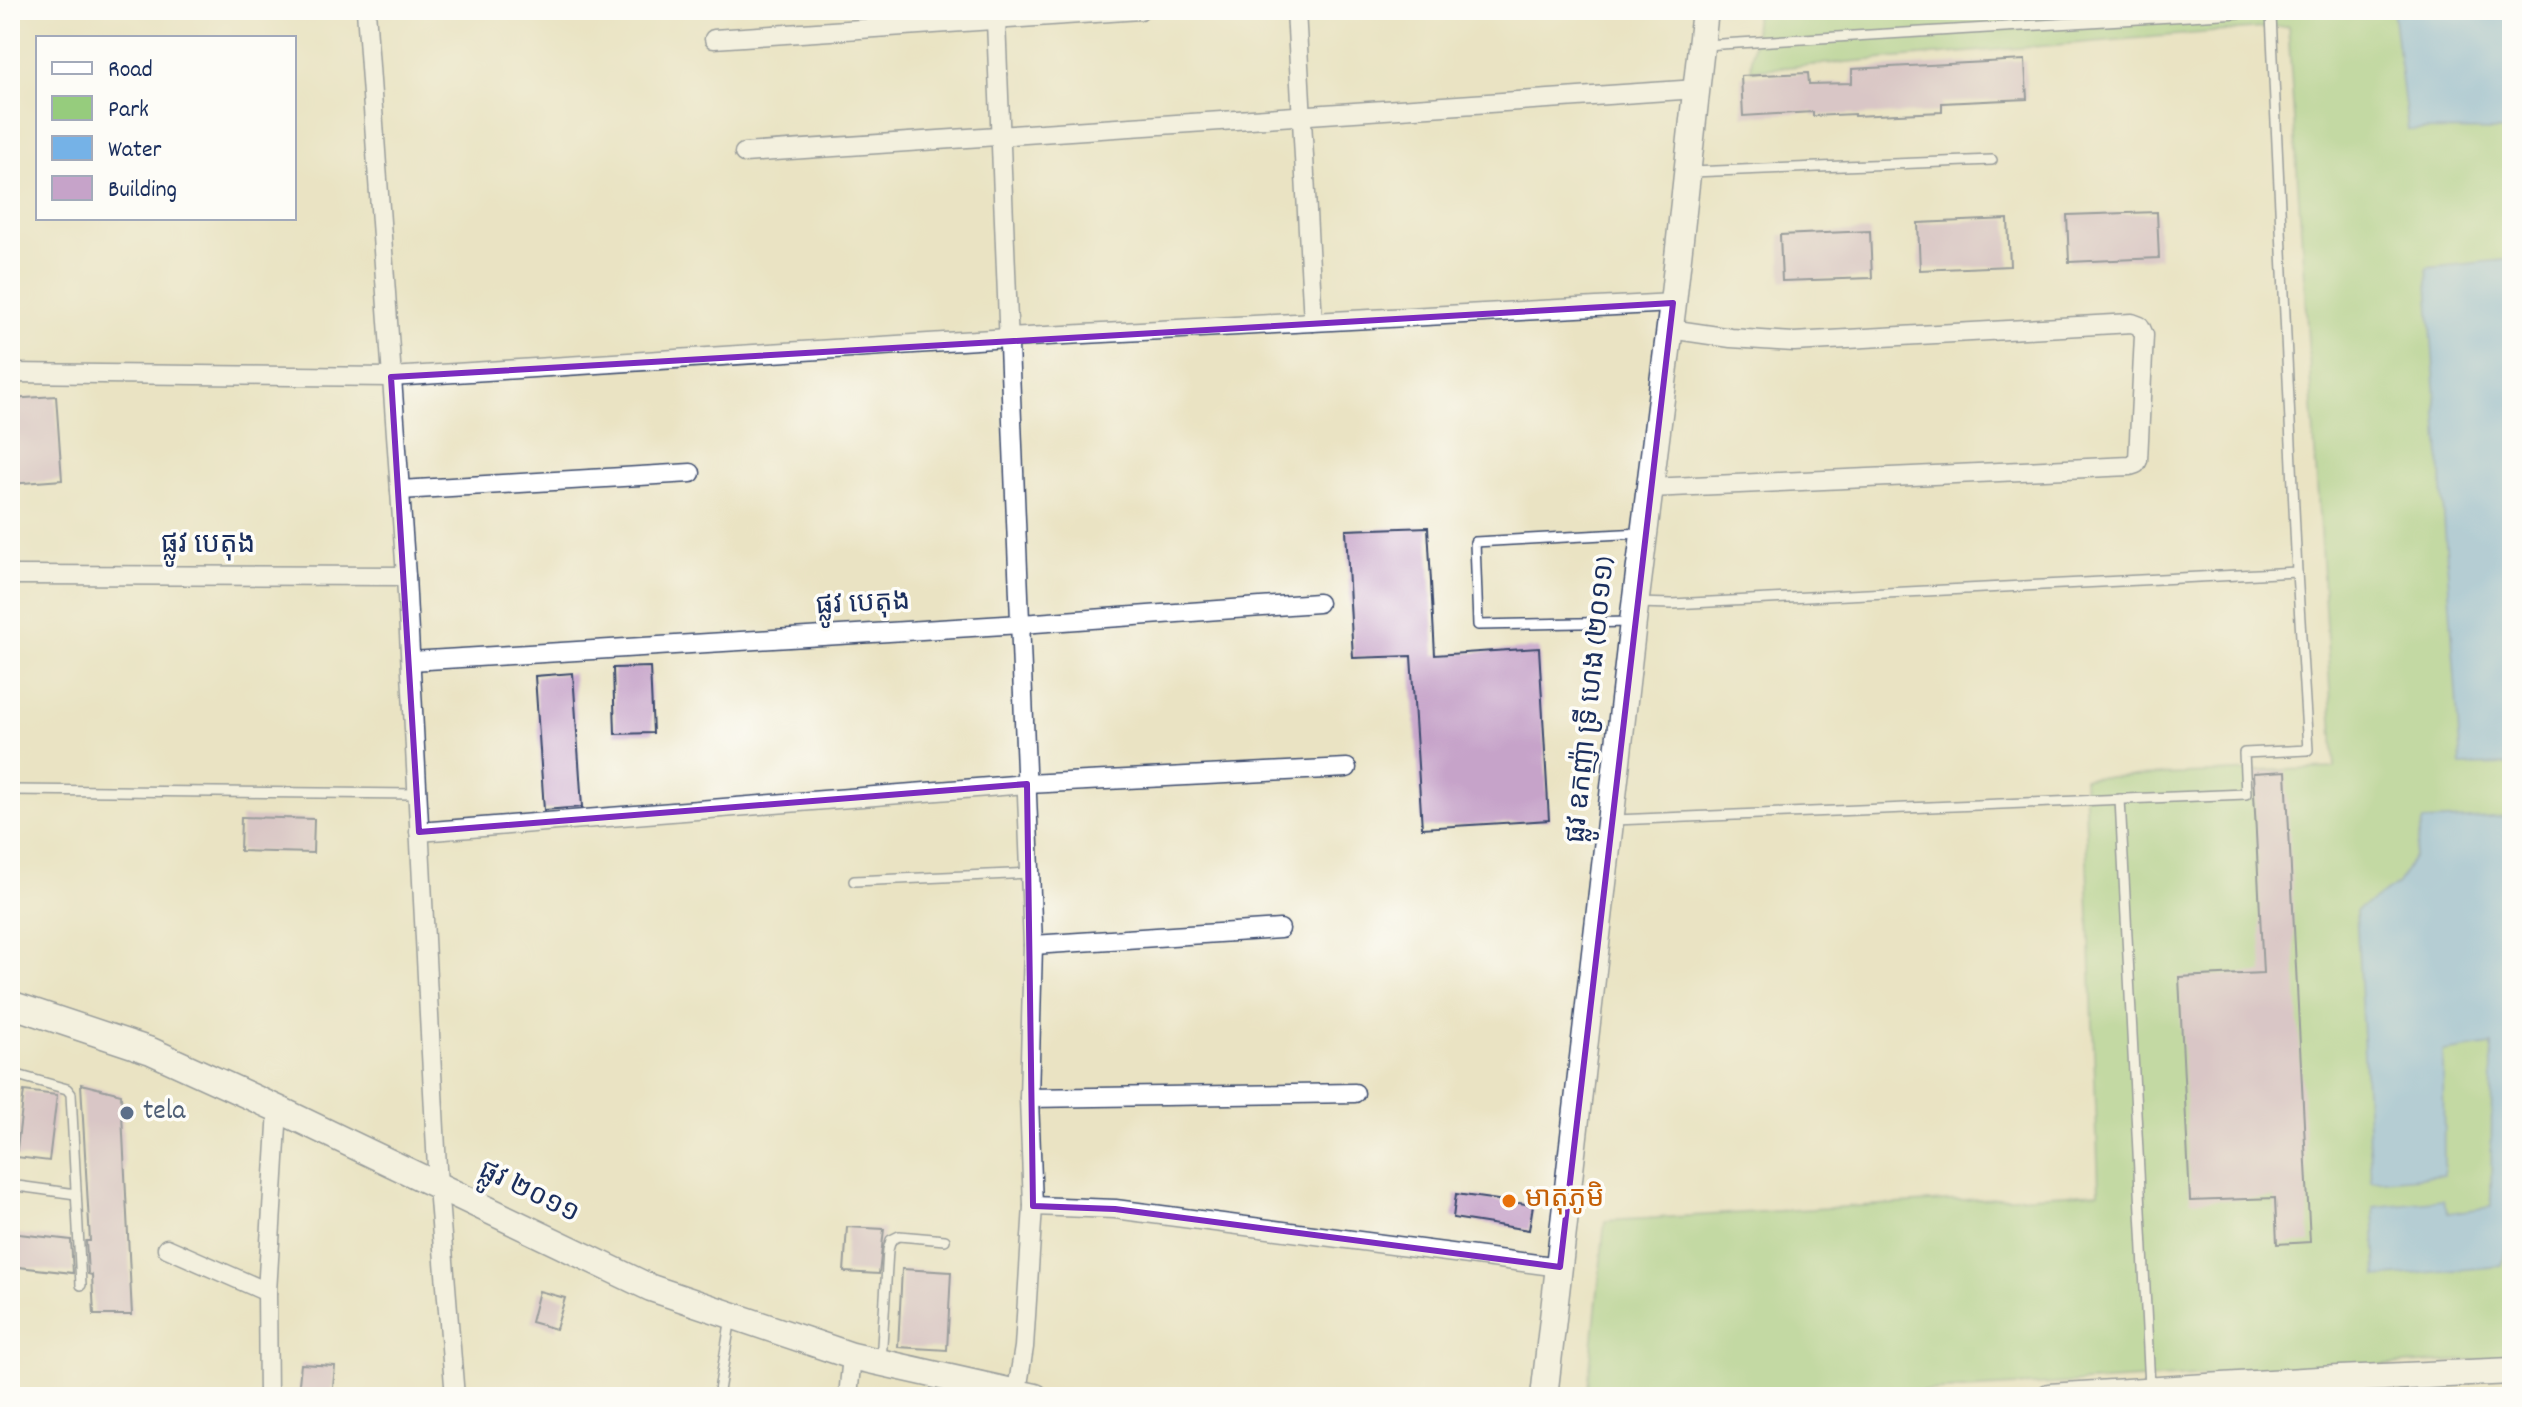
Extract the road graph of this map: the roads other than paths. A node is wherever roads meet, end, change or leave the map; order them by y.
1 (366, 10) edge
2 (1140, 10) edge
3 (1296, 10) edge
4 (1705, 10) edge
5 (996, 21) junction
6 (714, 39) dead end
7 (1701, 45) junction
8 (1697, 89) junction
9 (1301, 116) junction
10 (1000, 135) junction
11 (744, 153) dead end
12 (1992, 160) dead end
13 (1688, 172) junction
14 (1672, 316) junction
15 (1313, 322) junction
16 (1008, 338) junction
17 (10, 373) edge
18 (391, 377) junction
19 (691, 473) dead end
20 (1650, 488) junction
21 (400, 490) junction
22 (1644, 533) junction
23 (2297, 572) junction
24 (10, 575) edge
25 (406, 576) junction
26 (1318, 603) dead end
27 (1634, 612) junction
28 (1021, 624) junction
29 (411, 661) junction
30 (1347, 768) dead end
31 (1027, 784) junction
32 (10, 790) edge
33 (416, 794) junction
34 (2120, 799) junction
35 (1611, 820) junction
36 (419, 832) junction
37 (1030, 873) junction
38 (854, 881) dead end
39 (1280, 929) dead end
40 (1033, 945) junction
41 (11, 1007) edge
42 (10, 1073) edge
43 (1355, 1093) dead end
44 (1029, 1098) junction
45 (278, 1109) junction
46 (10, 1185) edge
47 (438, 1187) junction
48 (76, 1194) junction
49 (1033, 1206) junction
50 (945, 1240) dead end
51 (167, 1248) dead end
52 (1560, 1267) junction
53 (81, 1285) dead end
54 (267, 1292) junction
55 (731, 1317) junction
56 (852, 1356) junction
57 (881, 1362) junction
58 (2512, 1371) edge
59 (2319, 1389) edge
60 (2150, 1390) junction
61 (1023, 1395) edge
62 (268, 1397) edge
63 (455, 1397) edge
64 (718, 1397) edge
65 (848, 1397) edge
66 (1544, 1397) edge
67 (2049, 1397) edge

1 - 18 street
2 - 5 street
3 - 9 street
4 - 7 main road, ផ្លូវ ឧកញ៉ា ទ្រី ហេង (២០១១)
5 - 6 street
5 - 10 street
7 - 8 main road, ផ្លូវ ឧកញ៉ា ទ្រី ហេង (២០១១)
7 - 23 lane
8 - 9 street
8 - 13 main road, ផ្លូវ ឧកញ៉ា ទ្រី ហេង (២០១១)
9 - 10 street
9 - 15 street
10 - 11 street
10 - 16 street
12 - 13 lane
13 - 14 main road, ផ្លូវ ឧកញ៉ា ទ្រី ហេង (២០១១)
14 - 15 street
14 - 20 main road, ផ្លូវ ឧកញ៉ា ទ្រី ហេង (២០១១)
14 - 20 street
15 - 16 street
16 - 18 street
16 - 28 street
17 - 18 street
18 - 21 street
19 - 21 street
20 - 22 main road, ផ្លូវ ឧកញ៉ា ទ្រី ហេង (២០១១)
21 - 25 street
22 - 27 main road, ផ្លូវ ឧកញ៉ា ទ្រី ហេង (២០១១)
22 - 27 lane
23 - 27 lane
23 - 34 lane
24 - 25 street, ផ្លូវ បេតុង
25 - 29 street
26 - 28 street, ផ្លូវ បេតុង
27 - 35 main road, ផ្លូវ ឧកញ៉ា ទ្រី ហេង (២០១១)
28 - 29 street, ផ្លូវ បេតុង
28 - 31 street
29 - 33 street
30 - 31 street
31 - 36 street
31 - 37 street
32 - 33 lane
33 - 36 street
34 - 35 lane
34 - 60 lane
35 - 52 main road, ផ្លូវ ឧកញ៉ា ទ្រី ហេង (២០១១)
36 - 47 street
37 - 38 lane
37 - 40 street
39 - 40 street
40 - 44 street
41 - 45 main road, ផ្លូវ ២០១១
42 - 48 lane
43 - 44 street
44 - 49 street
45 - 47 main road, ផ្លូវ ២០១១
45 - 54 street
46 - 48 lane
47 - 55 main road, ផ្លូវ ២០១១
47 - 63 street
48 - 53 lane
49 - 52 street
49 - 61 street
50 - 57 lane
51 - 54 street
52 - 66 main road, ផ្លូវ ឧកញ៉ា ទ្រី ហេង (២០១១)
54 - 62 street
55 - 56 main road, ផ្លូវ ២០១១
55 - 64 lane
56 - 57 main road, ផ្លូវ ២០១១
56 - 65 street
57 - 61 main road, ផ្លូវ ២០១១
58 - 59 main road
59 - 60 main road
60 - 67 main road

